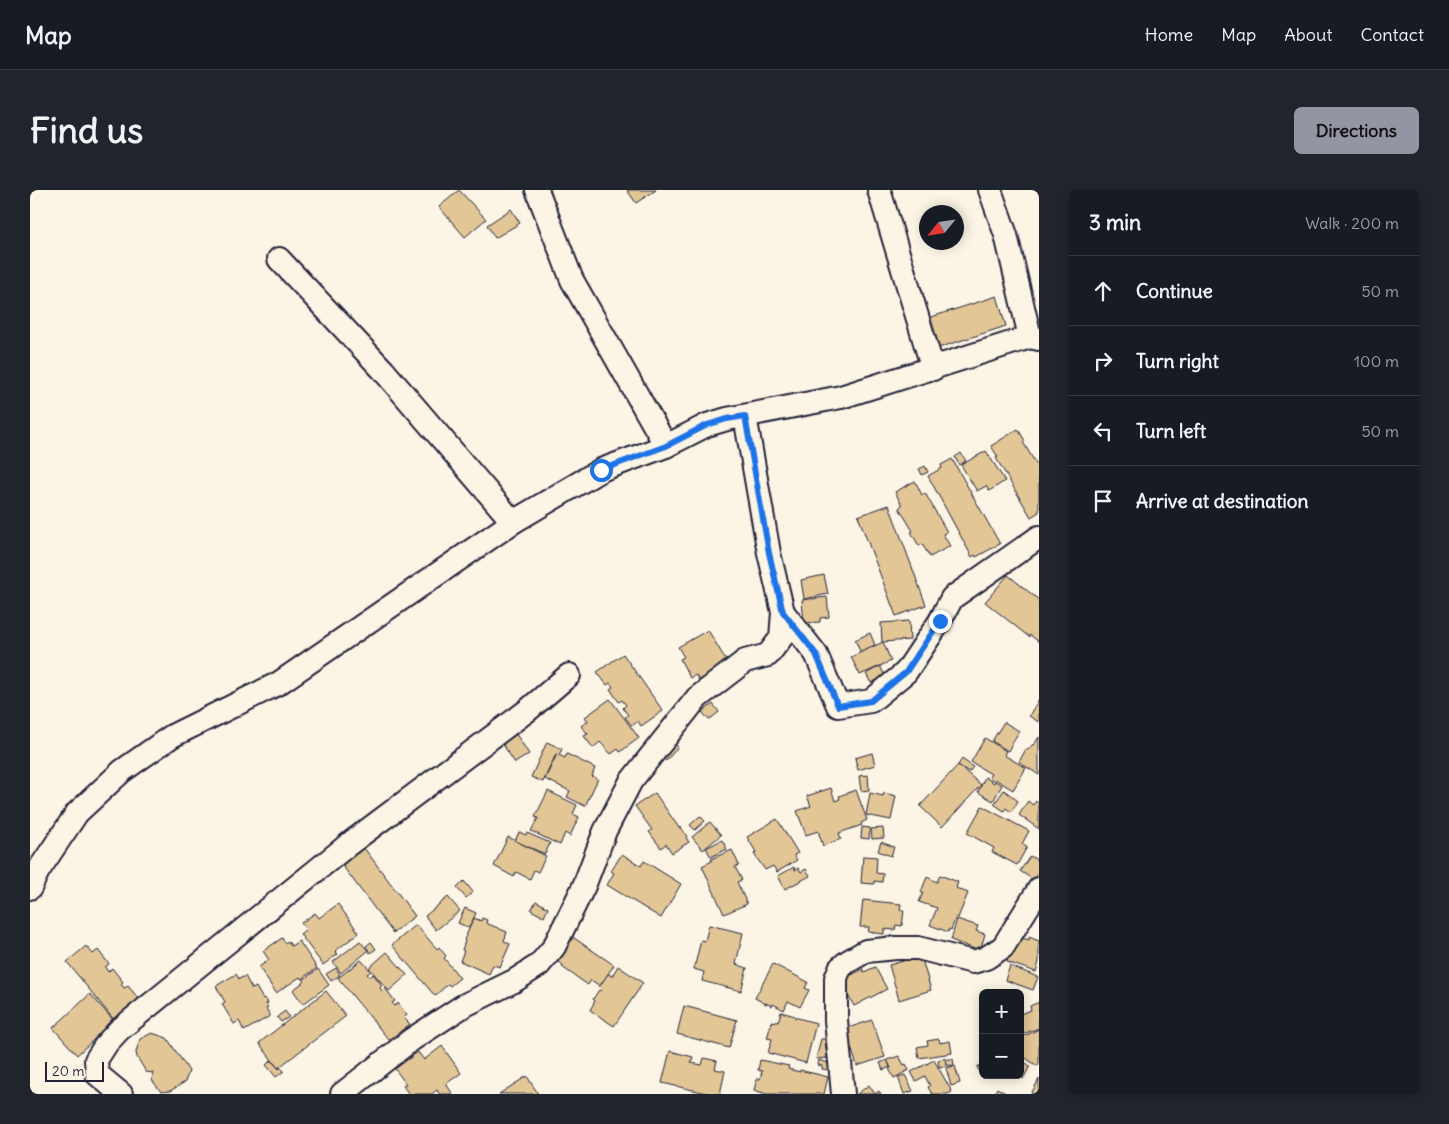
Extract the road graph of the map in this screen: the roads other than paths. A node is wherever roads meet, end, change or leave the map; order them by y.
1 (537, 190) edge
2 (879, 190) edge
3 (990, 190) edge
4 (279, 258) dead end
5 (1035, 338) edge
6 (933, 369) junction
7 (745, 416) junction
8 (666, 446) junction
9 (513, 522) junction
10 (1039, 537) edge
11 (783, 612) junction
12 (569, 674) dead end
13 (30, 888) edge
14 (1039, 889) edge
15 (121, 1094) edge
16 (342, 1094) edge
17 (843, 1094) edge

1 - 8 street
2 - 6 street
3 - 5 street
4 - 9 street
5 - 6 street
6 - 7 street
7 - 8 street
7 - 11 street
8 - 9 street
9 - 13 street
10 - 11 street
11 - 16 street
12 - 15 street
14 - 17 street

